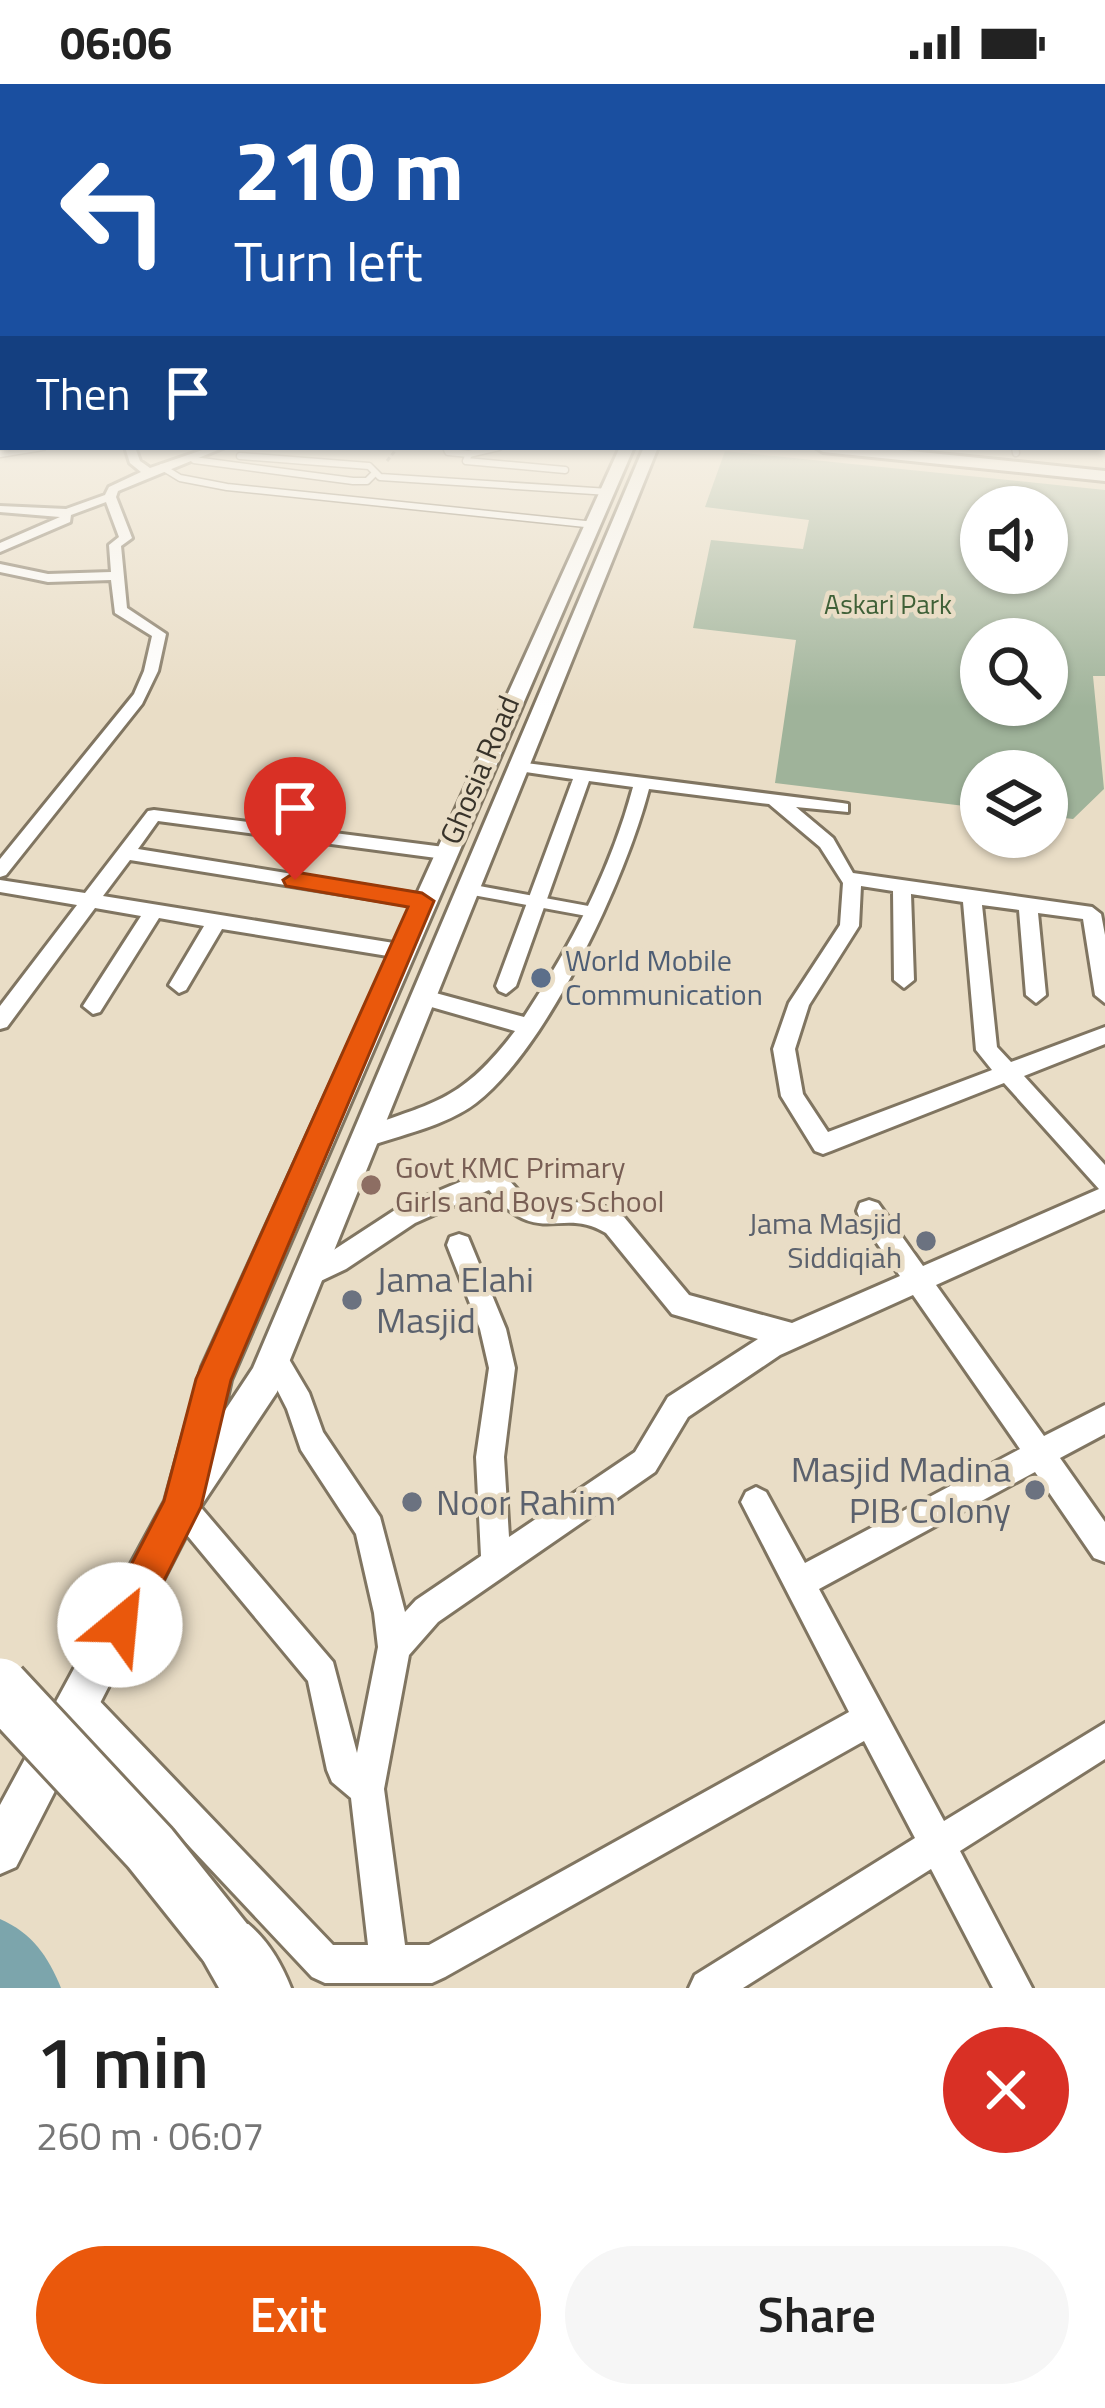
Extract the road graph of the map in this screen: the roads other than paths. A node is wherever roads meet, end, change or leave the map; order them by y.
1 (44, 529) edge
2 (122, 529) edge
3 (593, 529) edge
4 (617, 529) edge
5 (0, 548) edge
6 (0, 569) edge
7 (116, 576) junction
8 (515, 773) junction
9 (479, 774) junction
10 (584, 775) junction
11 (643, 782) junction
12 (773, 799) junction
13 (842, 808) dead end
14 (124, 853) junction
15 (444, 853) junction
16 (0, 872) edge
17 (852, 878) junction
18 (0, 886) edge
19 (902, 886) junction
20 (465, 889) junction
21 (972, 897) junction
22 (88, 900) junction
23 (422, 901) junction
24 (539, 902) junction
25 (1028, 905) junction
26 (154, 911) junction
27 (593, 912) junction
28 (217, 921) junction
29 (400, 951) junction
30 (904, 980) dead end
31 (179, 985) dead end
32 (506, 986) dead end
33 (1036, 995) dead end
34 (1105, 995) edge
35 (421, 997) junction
36 (93, 1006) dead end
37 (0, 1021) edge
38 (530, 1027) junction
39 (1105, 1036) edge
40 (1007, 1071) junction
41 (364, 1138) junction
42 (1105, 1181) edge
43 (1105, 1198) edge
44 (869, 1211) dead end
45 (459, 1245) dead end
46 (308, 1274) junction
47 (917, 1280) junction
48 (792, 1336) junction
49 (274, 1358) junction
50 (1105, 1419) edge
51 (1039, 1453) junction
52 (756, 1502) dead end
53 (182, 1507) junction
54 (1105, 1547) edge
55 (496, 1562) junction
56 (798, 1583) junction
57 (394, 1647) junction
58 (0, 1687) edge
59 (74, 1715) junction
60 (870, 1719) junction
61 (1105, 1740) edge
62 (367, 1789) junction
63 (936, 1844) junction
64 (0, 1851) edge
65 (389, 1964) junction
66 (259, 1988) edge
67 (708, 1988) edge
68 (1013, 1988) edge

1 - 5 street
2 - 7 street
3 - 9 main road
4 - 8 main road, Ghosia Road
6 - 7 street
7 - 16 street
8 - 9 main road
8 - 10 street
8 - 20 main road, Ghosia Road
9 - 15 main road
10 - 11 street
10 - 24 street
11 - 12 street
11 - 27 street
12 - 13 street
12 - 17 street
14 - 15 street
14 - 22 street
14 - 23 street
15 - 23 main road
17 - 19 street
17 - 40 street
18 - 22 street
19 - 21 street
19 - 30 street
20 - 24 lane
20 - 35 main road, Ghosia Road
21 - 25 street
21 - 40 street
22 - 26 street
22 - 37 street
23 - 29 main road
24 - 27 lane
24 - 32 street
25 - 33 street
25 - 34 street
26 - 28 street
26 - 36 street
27 - 38 street
28 - 29 street
28 - 31 street
29 - 53 main road
35 - 38 street
35 - 41 main road, Ghosia Road
38 - 41 street
39 - 40 street
40 - 42 street
41 - 46 main road, Ghosia Road
43 - 47 street
44 - 47 street
45 - 55 street
46 - 48 street
46 - 49 main road, Ghosia Road
47 - 48 street
47 - 51 street
48 - 55 street
49 - 53 main road, Ghosia Road
49 - 57 street
50 - 51 street
51 - 54 street
51 - 56 street
52 - 56 street
53 - 59 main road
53 - 62 street
55 - 57 street
56 - 60 street
57 - 62 street
58 - 66 highway, bridge
59 - 64 main road
59 - 65 street
60 - 63 street
60 - 65 street
61 - 63 street
62 - 65 street
63 - 67 street
63 - 68 street

